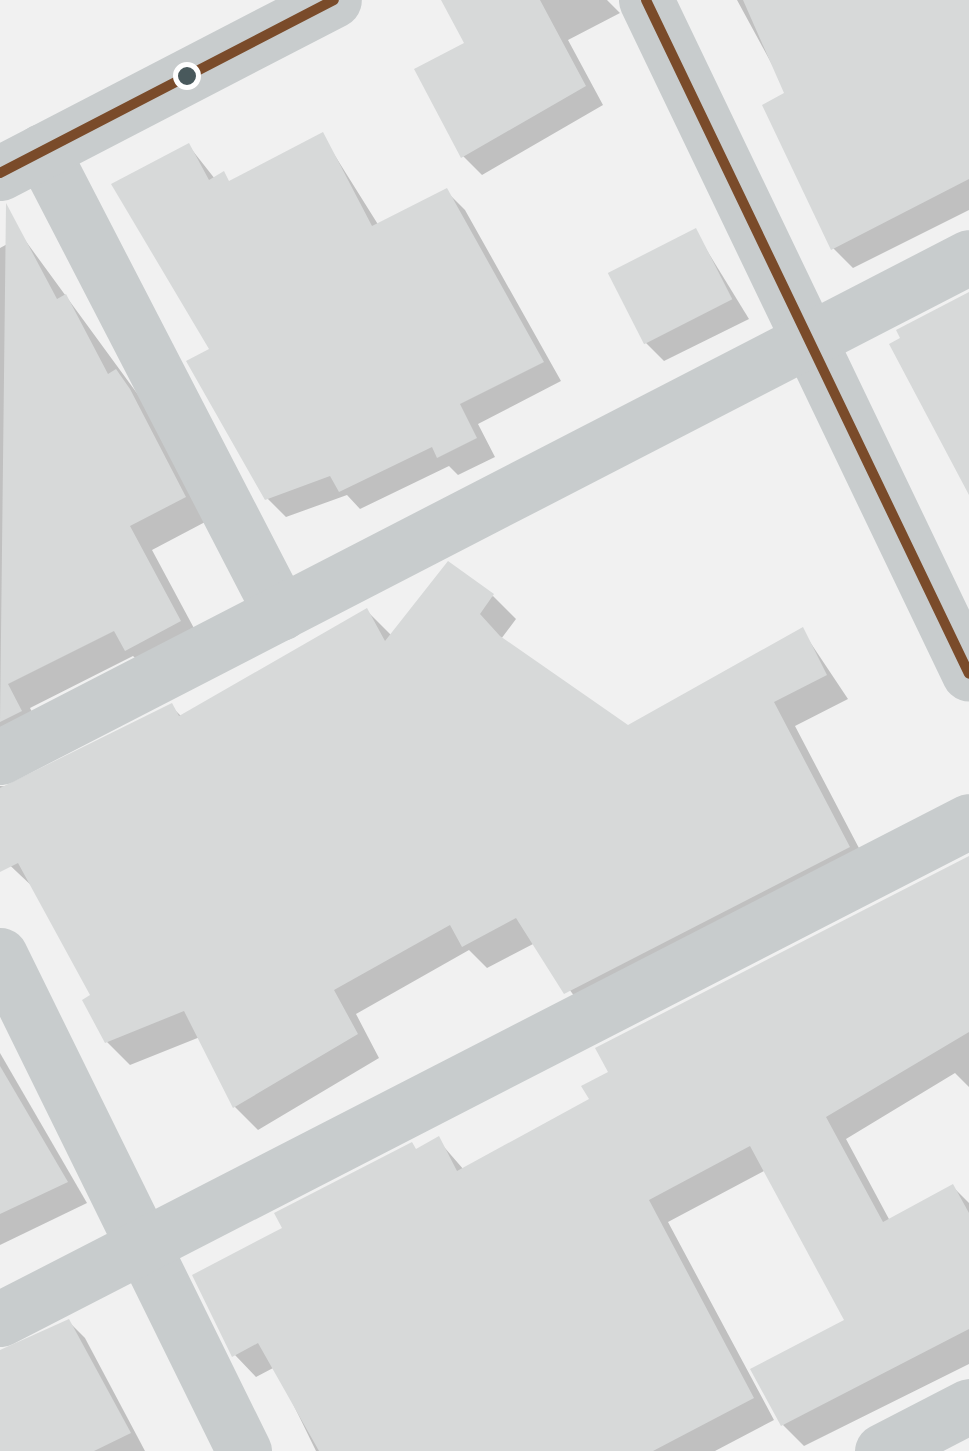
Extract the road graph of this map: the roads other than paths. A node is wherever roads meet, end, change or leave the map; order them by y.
1 (334, 0) edge
2 (646, 0) edge
3 (21, 162) edge
4 (969, 257) edge
5 (814, 339) junction
6 (281, 613) junction
7 (969, 674) edge
8 (0, 757) edge
9 (969, 820) edge
10 (0, 955) edge
11 (143, 1244) junction
12 (0, 1319) edge
13 (969, 1406) edge
14 (244, 1451) edge
15 (882, 1451) edge

1 - 3 street
2 - 5 street
3 - 6 street
4 - 5 street
5 - 6 street
5 - 7 street
6 - 8 street
9 - 11 street
10 - 11 street
11 - 12 street
11 - 14 street
13 - 15 street

